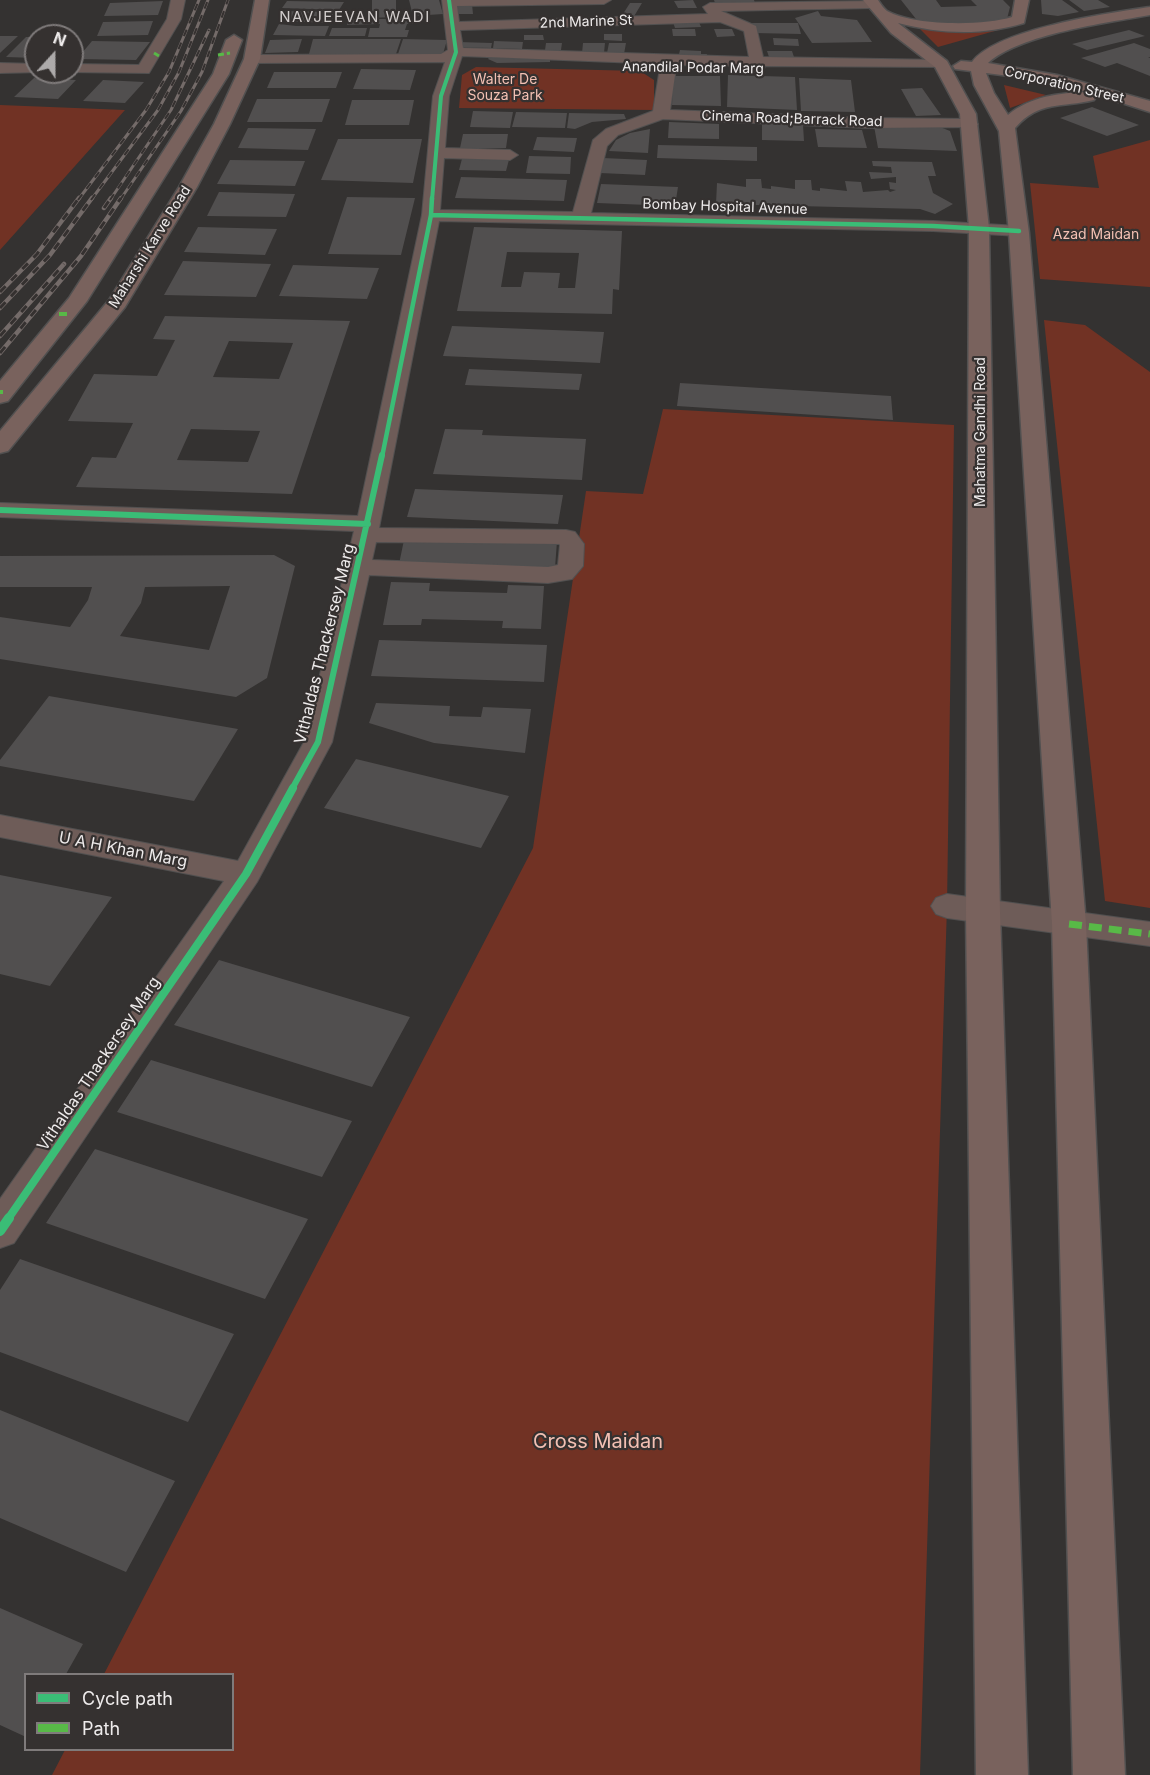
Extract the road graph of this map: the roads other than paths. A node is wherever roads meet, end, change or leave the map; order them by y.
1 (178, 0) edge
2 (262, 0) edge
3 (612, 0) edge
4 (1150, 0) edge
5 (449, 1) edge
6 (1021, 4) edge
7 (874, 5) edge
8 (710, 9) edge
9 (1150, 11) edge
10 (239, 21) dead end
11 (896, 30) junction
12 (1034, 36) junction
13 (969, 45) dead end
14 (450, 46) junction
15 (228, 59) junction
16 (252, 59) junction
17 (942, 61) junction
18 (859, 64) junction
19 (757, 66) junction
20 (0, 68) edge
21 (668, 68) junction
22 (24, 69) edge
23 (84, 69) edge
24 (978, 70) junction
25 (1004, 70) junction
26 (1089, 92) junction
27 (1150, 107) edge
28 (661, 114) junction
29 (1150, 115) edge
30 (970, 124) junction
31 (1006, 127) junction
32 (436, 153) junction
33 (510, 155) dead end
34 (431, 215) junction
35 (581, 217) junction
36 (979, 228) junction
37 (1019, 231) junction
38 (0, 396) edge
39 (0, 446) edge
40 (0, 510) edge
41 (367, 529) junction
42 (358, 567) junction
43 (0, 826) edge
44 (246, 874) junction
45 (965, 909) junction
46 (1069, 924) junction
47 (1150, 934) edge
48 (4, 1218) edge
49 (1002, 1775) edge
50 (1099, 1775) edge

1 - 23 street
2 - 16 main road, Maharshi Karve Road
3 - 5 street
4 - 12 main road
5 - 14 street
6 - 7 main road
6 - 12 main road
7 - 8 street, 2nd Marine St
7 - 11 main road
8 - 14 street, 2nd Marine St
8 - 19 street
9 - 12 main road
10 - 15 main road, Maharshi Karve Road
11 - 17 main road
11 - 18 street
12 - 13 main road
12 - 24 main road
12 - 25 main road
12 - 26 main road
14 - 16 street, Anandilal Podar Marg
14 - 19 street, Anandilal Podar Marg
14 - 21 street, Anandilal Podar Marg
14 - 32 street, Vithaldas Thackersey Marg
15 - 16 main road
15 - 38 main road, Maharshi Karve Road
16 - 39 main road, Maharshi Karve Road
17 - 18 street, Anandilal Podar Marg
17 - 19 street, Anandilal Podar Marg
17 - 24 main road, Corporation Street
17 - 30 main road, Mahatma Gandhi Road
18 - 19 street, Anandilal Podar Marg
19 - 21 street, Anandilal Podar Marg
20 - 22 street
21 - 28 street
24 - 25 main road, Corporation Street
24 - 26 main road, Corporation Street
24 - 31 main road
25 - 26 main road, Corporation Street
26 - 27 main road, Corporation Street
26 - 29 main road, Corporation Street
26 - 31 main road
28 - 30 street, Cinema Road;Barrack Road
28 - 35 street
30 - 36 main road, Mahatma Gandhi Road
31 - 37 main road
32 - 33 street
32 - 34 street, Vithaldas Thackersey Marg
34 - 35 street, Bombay Hospital Avenue
34 - 41 street, Vithaldas Thackersey Marg
35 - 36 street, Bombay Hospital Avenue
36 - 37 street, Bombay Hospital Avenue
36 - 45 main road, Mahatma Gandhi Road
37 - 46 main road
40 - 41 street
41 - 42 street, Vithaldas Thackersey Marg
41 - 42 street
42 - 44 street, Vithaldas Thackersey Marg
43 - 44 street, U A H Khan Marg
44 - 48 street, Vithaldas Thackersey Marg
45 - 46 street
45 - 49 main road, Mahatma Gandhi Road
46 - 47 street
46 - 50 main road

